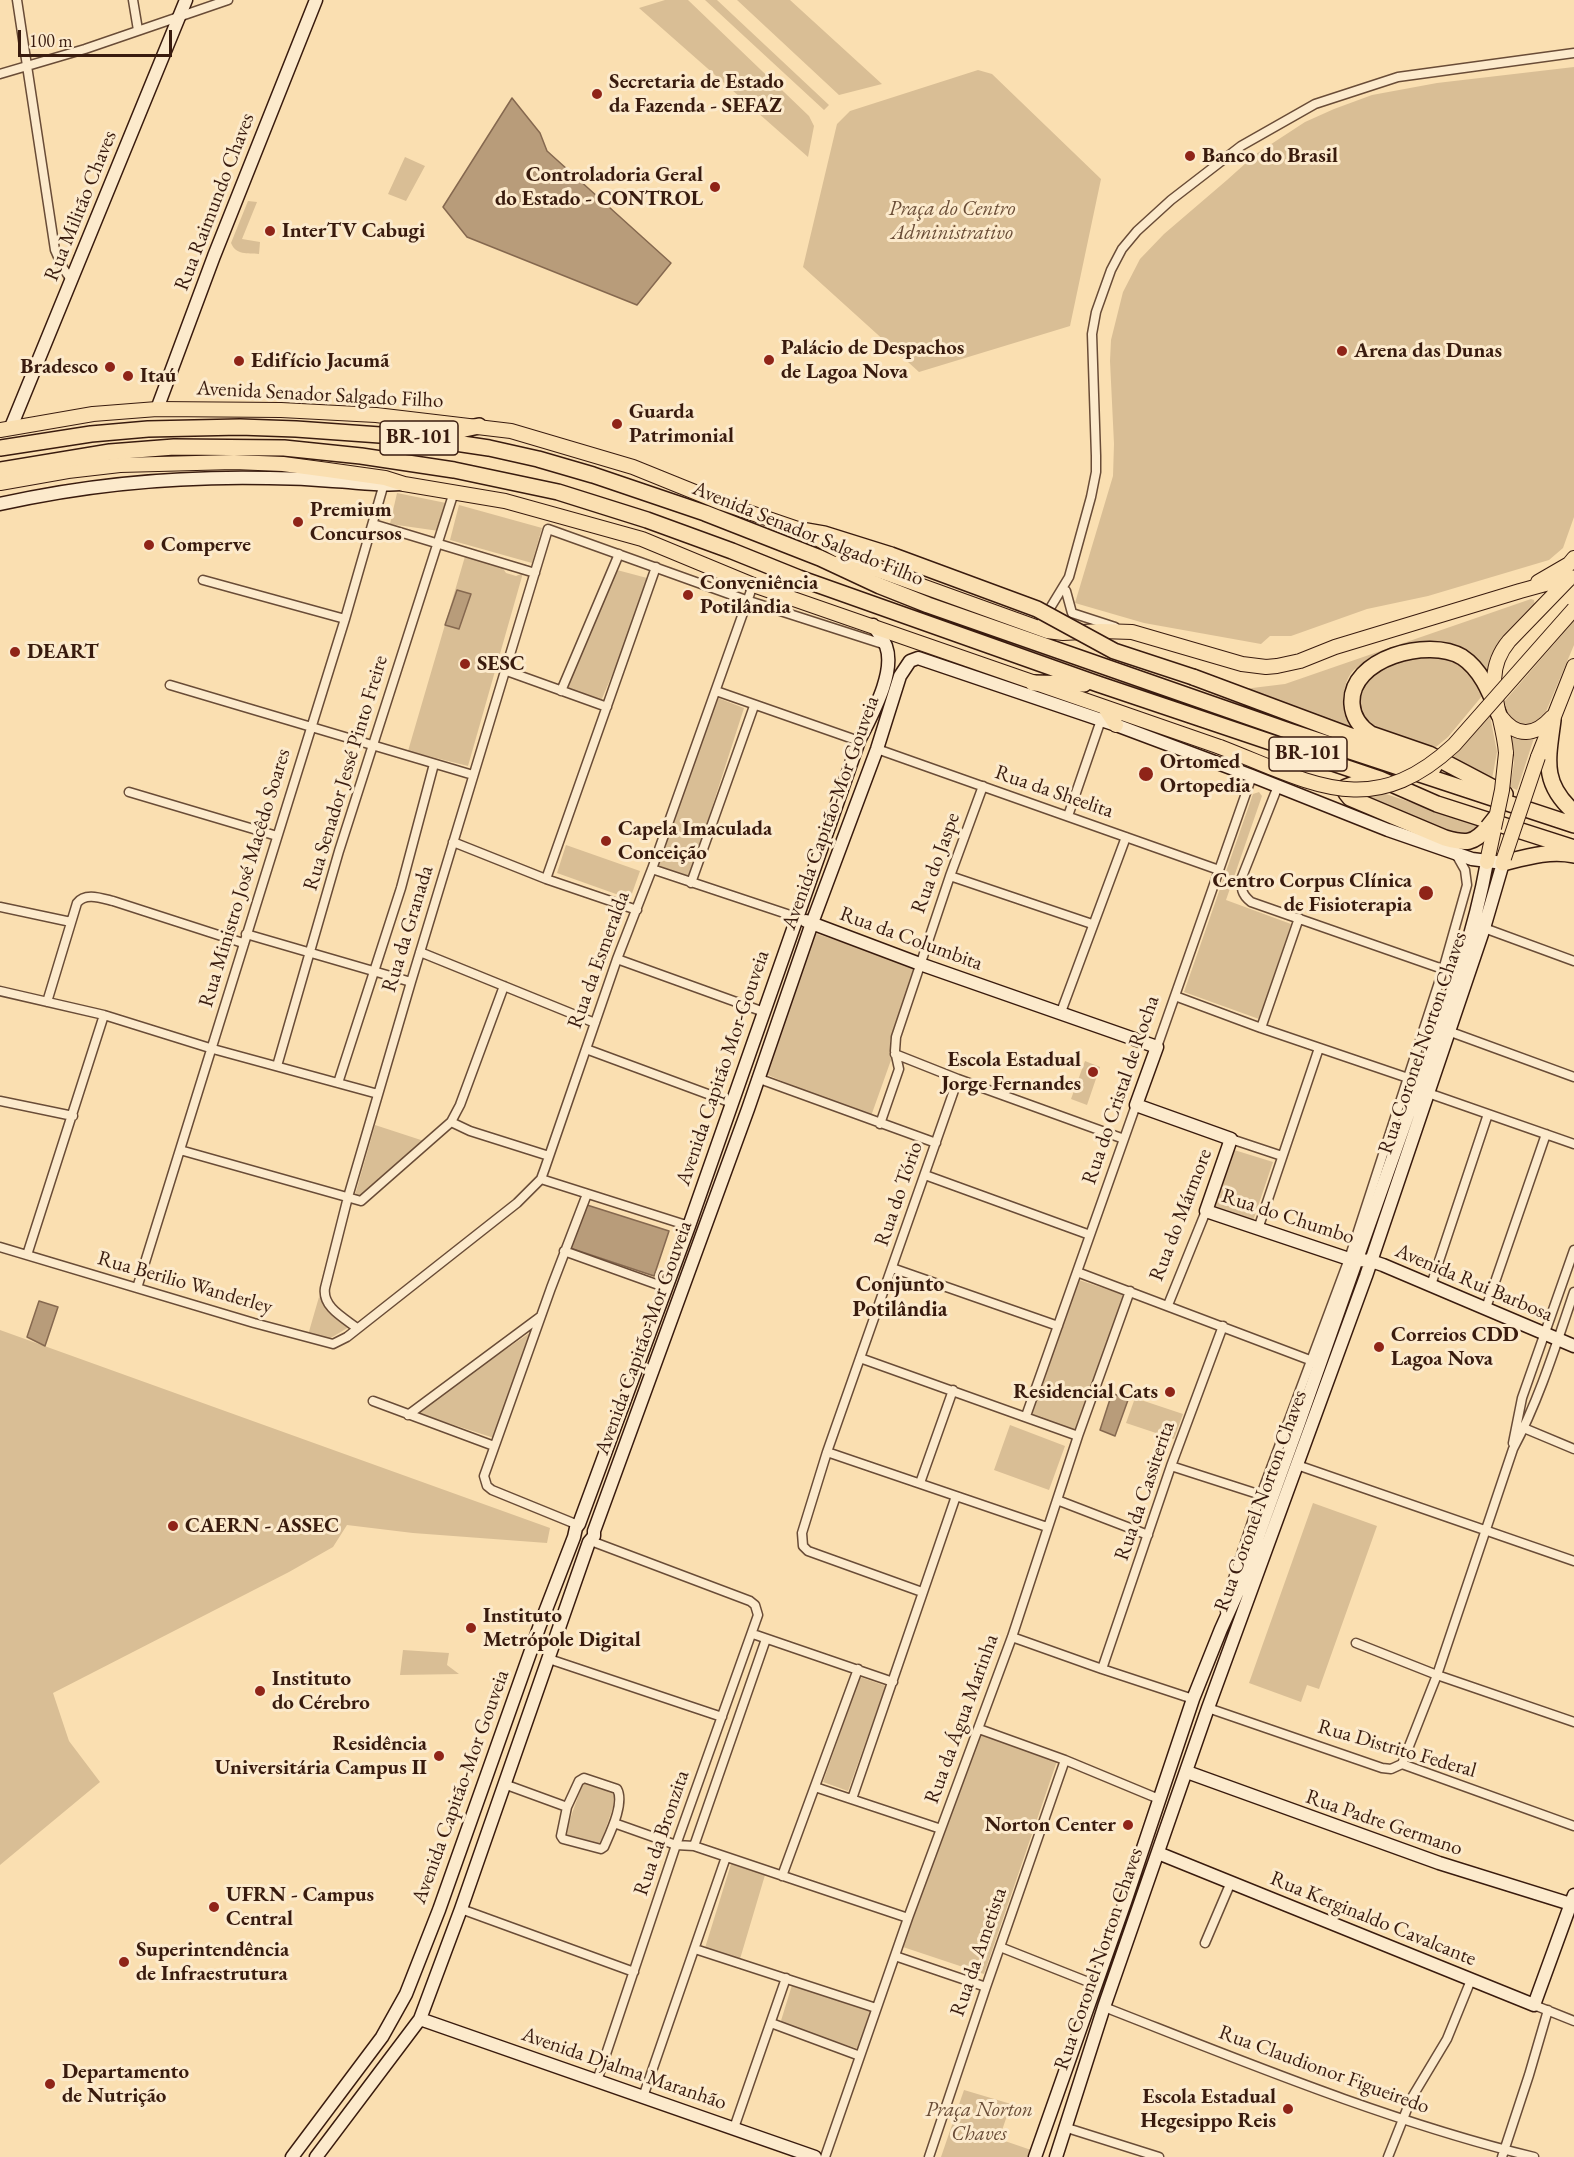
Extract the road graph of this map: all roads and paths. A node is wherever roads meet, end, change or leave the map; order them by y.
1 (17, 0) edge
2 (133, 0) edge
3 (186, 0) edge
4 (228, 0) edge
5 (326, 0) edge
6 (312, 6) edge
7 (180, 15) junction
8 (138, 30) junction
9 (1574, 53) edge
10 (27, 67) junction
11 (0, 74) edge
12 (72, 281) junction
13 (157, 409) junction
14 (479, 426) junction
15 (5, 428) edge
16 (422, 438) junction
17 (0, 448) edge
18 (0, 470) edge
19 (385, 482) junction
20 (0, 483) edge
21 (454, 492) junction
22 (0, 504) edge
23 (373, 524) junction
24 (801, 530) junction
25 (437, 543) junction
26 (619, 554) junction
27 (820, 558) junction
28 (1574, 558) edge
29 (656, 567) junction
30 (875, 569) junction
31 (535, 573) junction
32 (1573, 576) edge
33 (203, 580) dead end
34 (753, 585) junction
35 (1066, 587) junction
36 (1520, 591) junction
37 (747, 600) junction
38 (1574, 609) edge
39 (345, 619) junction
40 (873, 625) junction
41 (1038, 628) junction
42 (1132, 632) junction
43 (1063, 633) junction
44 (886, 645) junction
45 (1574, 666) edge
46 (504, 670) junction
47 (1033, 683) junction
48 (1098, 684) junction
49 (170, 685) dead end
50 (561, 691) junction
51 (716, 692) junction
52 (754, 705) junction
53 (607, 707) junction
54 (1103, 714) junction
55 (1499, 715) junction
56 (1554, 717) junction
57 (1116, 725) joint
58 (311, 727) junction
59 (859, 741) junction
60 (373, 746) junction
61 (877, 749) junction
62 (434, 764) junction
63 (472, 775) junction
64 (1252, 776) junction
65 (1380, 779) junction
66 (983, 786) junction
67 (1278, 786) junction
68 (129, 792) dead end
69 (1519, 806) junction
70 (1574, 812) edge
71 (1539, 813) junction
72 (1068, 816) junction
73 (1493, 824) junction
74 (1574, 825) edge
75 (277, 836) junction
76 (1126, 837) junction
77 (453, 842) junction
78 (1574, 848) edge
79 (1456, 853) junction
80 (1574, 855) edge
81 (1503, 861) junction
82 (1487, 862) junction
83 (652, 869) junction
84 (1219, 870) junction
85 (950, 876) junction
86 (546, 879) junction
87 (691, 883) junction
88 (0, 907) edge
89 (637, 910) junction
90 (796, 917) junction
91 (1299, 918) junction
92 (71, 922) junction
93 (812, 923) junction
94 (1092, 924) junction
95 (1484, 928) junction
96 (245, 939) junction
97 (310, 951) junction
98 (420, 952) junction
99 (617, 959) junction
100 (1574, 961) edge
101 (920, 964) junction
102 (1443, 970) junction
103 (374, 972) junction
104 (1457, 974) junction
105 (411, 982) junction
106 (504, 986) junction
107 (0, 991) edge
108 (1175, 996) junction
109 (47, 1002) junction
110 (764, 1012) junction
111 (1061, 1012) junction
112 (104, 1015) junction
113 (595, 1023) junction
114 (1261, 1028) junction
115 (1448, 1031) junction
116 (1157, 1047) junction
117 (1319, 1048) junction
118 (213, 1049) junction
119 (586, 1049) junction
120 (895, 1054) junction
121 (278, 1066) junction
122 (1574, 1077) edge
123 (757, 1078) junction
124 (1408, 1078) junction
125 (958, 1079) junction
126 (338, 1083) junction
127 (1428, 1093) junction
128 (378, 1094) junction
129 (0, 1101) edge
130 (732, 1103) junction
131 (1136, 1105) junction
132 (1488, 1114) junction
133 (73, 1116) junction
134 (451, 1122) junction
135 (880, 1124) junction
136 (1546, 1134) junction
137 (1124, 1139) junction
138 (1231, 1139) junction
139 (936, 1143) junction
140 (1574, 1144) edge
141 (180, 1150) junction
142 (549, 1156) junction
143 (1282, 1156) junction
144 (925, 1175) junction
145 (541, 1179) junction
146 (587, 1194) junction
147 (348, 1197) junction
148 (1206, 1211) junction
149 (689, 1226) junction
150 (1258, 1229) junction
151 (1090, 1235) junction
152 (0, 1247) edge
153 (1574, 1250) edge
154 (564, 1251) junction
155 (27, 1255) junction
156 (1359, 1260) junction
157 (892, 1268) junction
158 (1077, 1272) junction
159 (1431, 1285) junction
160 (137, 1288) junction
161 (667, 1288) junction
162 (1130, 1291) junction
163 (1574, 1292) edge
164 (1168, 1305) junction
165 (1486, 1308) junction
166 (541, 1317) junction
167 (1058, 1326) junction
168 (1223, 1326) junction
169 (357, 1328) junction
170 (1545, 1334) junction
171 (1558, 1339) junction
172 (1574, 1346) edge
173 (644, 1349) junction
174 (658, 1354) junction
175 (860, 1358) junction
176 (1316, 1362) junction
177 (952, 1390) junction
178 (373, 1401) dead end
179 (408, 1415) junction
180 (1026, 1416) junction
181 (1520, 1427) junction
182 (1077, 1436) junction
183 (494, 1446) junction
184 (1574, 1449) edge
185 (827, 1452) junction
186 (1172, 1466) junction
187 (1297, 1466) junction
188 (920, 1483) junction
189 (1261, 1495) junction
190 (956, 1496) junction
191 (1057, 1500) junction
192 (1047, 1527) junction
193 (577, 1529) junction
194 (1487, 1531) junction
195 (1148, 1535) junction
196 (594, 1539) junction
197 (1574, 1561) edge
198 (922, 1592) junction
199 (1221, 1629) junction
200 (753, 1634) junction
201 (1011, 1636) junction
202 (766, 1639) junction
203 (1356, 1643) dead end
204 (549, 1659) junction
205 (858, 1669) junction
206 (1102, 1670) junction
207 (1437, 1675) junction
208 (893, 1682) junction
209 (1193, 1699) junction
210 (1208, 1708) junction
211 (722, 1717) junction
212 (1574, 1722) edge
213 (979, 1729) junction
214 (1178, 1744) junction
215 (1194, 1750) junction
216 (1065, 1760) junction
217 (1402, 1764) junction
218 (1187, 1772) junction
219 (504, 1784) junction
220 (815, 1787) junction
221 (852, 1799) junction
222 (1159, 1799) junction
223 (567, 1807) junction
224 (614, 1823) junction
225 (1574, 1826) edge
226 (941, 1829) junction
227 (676, 1845) junction
228 (694, 1846) junction
229 (1158, 1853) junction
230 (726, 1857) junction
231 (782, 1876) junction
232 (1231, 1882) junction
233 (1573, 1901) edge
234 (1125, 1902) junction
235 (1138, 1908) junction
236 (461, 1909) junction
237 (908, 1918) junction
238 (1205, 1943) dead end
239 (1000, 1947) junction
240 (695, 1949) junction
241 (895, 1956) junction
242 (634, 1972) junction
243 (786, 1978) junction
244 (1471, 1980) junction
245 (1096, 1985) junction
246 (986, 1987) junction
247 (1534, 2005) junction
248 (1104, 2007) junction
249 (876, 2008) junction
250 (1548, 2010) junction
251 (420, 2019) junction
252 (1574, 2021) edge
253 (771, 2024) junction
254 (860, 2056) junction
255 (597, 2081) junction
256 (644, 2097) junction
257 (1402, 2120) junction
258 (1064, 2127) junction
259 (734, 2128) junction
260 (1503, 2153) edge
261 (292, 2157) edge
262 (316, 2157) edge
263 (815, 2157) edge
264 (825, 2157) edge
265 (929, 2157) edge
266 (1035, 2157) edge
267 (1056, 2157) edge
268 (1159, 2157) edge
269 (1388, 2157) edge
270 (1534, 2157) edge

1 - 10 street
2 - 8 street
3 - 7 main road, Rua Militão Chaves
4 - 7 street
5 - 6 main road
6 - 13 main road, Rua Raimundo Chaves
7 - 8 street
7 - 12 main road, Rua Militão Chaves
8 - 10 street
9 - 35 street
10 - 11 street
10 - 12 street
12 - 15 main road, Rua Militão Chaves
13 - 14 main road, Avenida Senador Salgado Filho
13 - 15 main road, Avenida Senador Salgado Filho
14 - 16 highway
14 - 24 main road, Avenida Senador Salgado Filho
16 - 17 highway, Avenida Senador Salgado Filho / BR-101
16 - 27 highway, Avenida Senador Salgado Filho / BR-101
18 - 48 highway, Avenida Senador Salgado Filho / BR-101
19 - 20 main road
19 - 21 main road
19 - 22 main road
19 - 23 street, Rua Ministro José Macêdo Soares
21 - 25 street, Rua Senador Jessé Pinto Freire
21 - 34 main road
23 - 25 street
23 - 39 street, Rua Ministro José Macêdo Soares
24 - 30 main road, Avenida Senador Salgado Filho
24 - 69 highway, bridge
25 - 31 street
25 - 60 street, Rua Senador Jessé Pinto Freire
26 - 29 street
26 - 31 street, Rua da Granada
26 - 50 street
27 - 30 highway
27 - 69 highway, Avenida Senador Salgado Filho / BR-101
28 - 36 main road
29 - 37 street
29 - 53 street
30 - 41 main road, Avenida Senador Salgado Filho
31 - 46 street, Rua da Granada
32 - 36 main road
32 - 55 main road, Rua Coronel Norton Chaves
33 - 39 street
34 - 37 street, Rua da Esmeralda
34 - 40 main road
35 - 41 street
35 - 42 street
35 - 43 street
36 - 42 main road, Avenida Senador Salgado Filho
37 - 44 street
37 - 51 street, Rua da Esmeralda
38 - 54 main road, bridge
39 - 58 street, Rua Ministro José Macêdo Soares
40 - 44 main road
40 - 47 main road
41 - 43 main road, Avenida Senador Salgado Filho
42 - 43 main road, Avenida Senador Salgado Filho
44 - 59 main road, Avenida Capitão Mor-Gouveia
45 - 56 main road
46 - 50 street
46 - 63 street, Rua da Granada
47 - 48 highway
47 - 54 main road
48 - 65 highway, Avenida Senador Salgado Filho / BR-101
49 - 58 street
50 - 53 street
51 - 52 street
51 - 83 street, Rua da Esmeralda
52 - 59 street
52 - 87 street
53 - 86 street
54 - 57 main road
54 - 61 main road, Avenida Capitão-Mor Gouveia
54 - 72 street
55 - 56 main road
55 - 71 highway
55 - 73 main road, Rua Coronel Norton Chaves, bridge
56 - 70 highway
56 - 81 main road, bridge
57 - 64 main road
58 - 60 street
58 - 75 street, Rua Ministro José Macêdo Soares
59 - 90 main road, Avenida Capitão Mor-Gouveia
60 - 62 street
60 - 97 street, Rua Senador Jessé Pinto Freire
61 - 66 street, Rua da Sheelita
61 - 93 main road, Avenida Capitão-Mor Gouveia
62 - 63 street
62 - 103 street
63 - 77 street, Rua da Granada
64 - 67 main road
64 - 84 street, Rua do Cristal de Rocha
65 - 73 highway
65 - 78 highway, Avenida Senador Salgado Filho / BR-101
66 - 72 street, Rua da Sheelita
66 - 85 street, Rua do Jaspe
67 - 79 main road
67 - 91 street
68 - 75 street
69 - 71 highway, Avenida Senador Salgado Filho / BR-101
71 - 74 highway, Avenida Senador Salgado Filho / BR-101
72 - 76 street, Rua da Sheelita
73 - 82 main road, Rua Coronel Norton Chaves
75 - 96 street, Rua Ministro José Macêdo Soares
76 - 84 street, Rua da Sheelita
76 - 94 street
77 - 86 street
77 - 98 street, Rua da Granada
79 - 82 main road
79 - 102 street, Rua Coronel Norton Chaves
80 - 81 highway
81 - 82 main road
81 - 95 main road, Rua Coronel Norton Chaves
82 - 104 main road, Rua Coronel Norton Chaves
83 - 87 street, Rua da Columbita
83 - 89 street, Rua da Esmeralda
84 - 108 street, Rua do Cristal de Rocha
85 - 94 street
85 - 101 street, Rua do Jaspe
86 - 89 street
87 - 90 street, Rua da Columbita
88 - 92 street
89 - 99 street, Rua da Esmeralda
90 - 93 main road, Rua da Columbita
90 - 110 main road, Avenida Capitão Mor-Gouveia
91 - 102 street
91 - 114 street
92 - 96 street
92 - 109 street
93 - 101 main road, Rua da Columbita
93 - 123 main road, Avenida Capitão-Mor Gouveia
94 - 111 street
95 - 100 street
95 - 115 main road, Rua Coronel Norton Chaves
96 - 97 street
96 - 118 street, Rua Ministro José Macêdo Soares
97 - 103 street
97 - 121 street, Rua Senador Jessé Pinto Freire
98 - 105 street, Rua da Granada
98 - 106 street
99 - 110 street
99 - 113 street, Rua da Esmeralda
101 - 111 main road, Rua da Columbita
101 - 120 street, Rua do Jaspe
102 - 104 street
102 - 124 street, Rua Coronel Norton Chaves
103 - 105 street
103 - 126 street
104 - 156 main road, Rua Coronel Norton Chaves
105 - 128 street, Rua da Granada
106 - 113 street
106 - 134 street
107 - 109 street
108 - 114 street
108 - 116 street, Rua do Cristal de Rocha
109 - 112 street
110 - 130 main road, Avenida Capitão Mor-Gouveia
111 - 116 main road, Rua da Columbita
112 - 118 street
112 - 133 street
113 - 119 street, Rua da Esmeralda
114 - 117 street
115 - 122 street
115 - 127 main road, Rua Coronel Norton Chaves
116 - 131 main road, Rua do Cristal de Rocha
117 - 124 street
117 - 143 street
118 - 121 street
118 - 141 street, Rua Ministro José Macêdo Soares
119 - 130 street
119 - 142 street, Rua da Esmeralda
120 - 125 street
120 - 135 street, Rua do Jaspe
121 - 126 street
123 - 135 street
123 - 174 main road, Avenida Capitão-Mor Gouveia
124 - 156 street, Rua Coronel Norton Chaves
125 - 137 street
125 - 139 street, Rua do Tório
126 - 128 street
127 - 132 street
127 - 156 main road, Rua Coronel Norton Chaves
128 - 147 street, Rua da Granada
129 - 133 street
130 - 149 main road, Avenida Capitão Mor-Gouveia
131 - 137 street, Rua do Cristal de Rocha
131 - 138 main road
132 - 136 street
132 - 159 street
133 - 155 street
134 - 142 street
134 - 147 street
135 - 139 street
136 - 140 street
136 - 165 street
137 - 151 street, Rua do Cristal de Rocha
138 - 143 street
138 - 148 main road, Rua do Mármore
139 - 144 street, Rua do Tório
141 - 147 street
141 - 160 street, Rua Ministro José Macêdo Soares
142 - 145 street, Rua da Esmeralda
143 - 150 street
144 - 151 street
144 - 157 street, Rua do Tório
145 - 146 street
145 - 169 street, Rua Berilio Wanderley
146 - 149 street
146 - 154 street
147 - 169 street, Rua da Granada
148 - 150 main road, Rua do Chumbo
148 - 164 street, Rua do Mármore
149 - 161 main road, Avenida Capitão Mor-Gouveia
150 - 156 main road, Rua do Chumbo
151 - 158 street, Rua do Cristal de Rocha
152 - 155 street, Rua Berilio Wanderley
153 - 170 street
154 - 161 street
154 - 166 street
155 - 160 street, Rua Berilio Wanderley
156 - 159 main road, Avenida Rui Barbosa
156 - 176 main road, Rua Coronel Norton Chaves
156 - 187 main road, Rua Coronel Norton Chaves
157 - 167 street
157 - 175 street, Rua do Tório
158 - 162 street
158 - 167 street, Rua do Cristal de Rocha
159 - 165 main road, Avenida Rui Barbosa
160 - 169 street, Rua Berilio Wanderley
161 - 173 main road, Avenida Capitão Mor-Gouveia
162 - 164 street
162 - 182 street, Rua da Água Marinha
163 - 171 street
164 - 168 street
165 - 170 main road, Avenida Rui Barbosa
166 - 179 street
166 - 183 street
167 - 180 street, Rua do Cristal de Rocha
168 - 176 street
168 - 186 street, Rua da Cassiterita
170 - 171 main road, Avenida Rui Barbosa
170 - 181 street
171 - 172 main road, Avenida Rui Barbosa
171 - 181 street
173 - 174 main road
173 - 193 main road, Avenida Capitão Mor-Gouveia
174 - 196 main road, Avenida Capitão-Mor Gouveia
175 - 177 street
175 - 185 street, Rua do Tório
176 - 189 street, Rua Coronel Norton Chaves
176 - 199 main road, Rua Coronel Norton Chaves
177 - 180 street
177 - 188 street
178 - 179 street
179 - 183 street
180 - 182 street
181 - 184 street
181 - 194 street
182 - 191 street, Rua da Água Marinha
183 - 193 street
185 - 188 street
185 - 198 street, Rua do Tório
186 - 189 street
186 - 195 street, Rua da Cassiterita
187 - 194 street
187 - 210 main road, Rua Coronel Norton Chaves
188 - 190 street
189 - 199 street, Rua Coronel Norton Chaves
190 - 192 street
190 - 198 street
191 - 192 street, Rua da Água Marinha
191 - 195 street
192 - 201 street, Rua da Água Marinha
193 - 196 main road
193 - 196 main road
193 - 261 main road, Avenida Capitão-Mor Gouveia
194 - 197 street
194 - 207 street
195 - 206 street, Rua da Cassiterita
196 - 200 street, Rua da Bronzita
196 - 204 main road
198 - 208 street
199 - 209 main road, Rua Coronel Norton Chaves
200 - 202 street
200 - 211 street, Rua da Bronzita
201 - 206 street
201 - 213 street, Rua da Água Marinha
202 - 205 street
202 - 228 street, Rua da Bronzita
203 - 207 street
204 - 211 street
204 - 219 main road
205 - 208 street
205 - 220 street
206 - 209 street
207 - 212 street
207 - 217 street
208 - 221 street
209 - 214 main road, Rua Coronel Norton Chaves
210 - 215 main road, Rua Coronel Norton Chaves
210 - 217 street, Rua Distrito Federal
211 - 227 street, Rua da Bronzita
213 - 216 street
213 - 226 street, Rua da Água Marinha
214 - 215 main road
214 - 222 main road, Rua Coronel Norton Chaves
215 - 218 main road, Rua Coronel Norton Chaves
216 - 222 street
216 - 239 street, Rua da Ametista
217 - 225 street, Rua Distrito Federal
218 - 229 main road, Rua Coronel Norton Chaves
218 - 233 main road, Rua Padre Germano
219 - 223 street
219 - 236 main road
220 - 221 street
220 - 231 street
221 - 226 street
222 - 234 main road, Rua Coronel Norton Chaves
223 - 224 street
223 - 224 street
224 - 227 street
226 - 237 street, Rua da Água Marinha
227 - 228 street
227 - 242 street, Rua da Bronzita
228 - 230 street
229 - 232 main road, Rua Kerginaldo Cavalcante
229 - 235 main road, Rua Coronel Norton Chaves
230 - 231 street
230 - 240 street
231 - 237 street
232 - 238 street
232 - 244 main road, Rua Kerginaldo Cavalcante
233 - 247 main road
234 - 235 main road
234 - 245 main road, Rua Coronel Norton Chaves
235 - 248 main road, Rua Coronel Norton Chaves
236 - 242 street
236 - 251 main road
237 - 241 street, Rua da Água Marinha
239 - 245 street
239 - 246 street, Rua da Ametista
240 - 243 street
240 - 256 street
241 - 246 street
241 - 249 street, Rua da Água Marinha
242 - 255 street, Rua da Bronzita
243 - 249 street
243 - 253 street
244 - 247 main road, Rua Kerginaldo Cavalcante
244 - 257 street
245 - 266 main road, Rua Coronel Norton Chaves
246 - 265 street, Rua da Ametista
247 - 250 street, Rua Kerginaldo Cavalcante
248 - 257 street, Rua Claudionor Figueiredo
248 - 258 main road, Rua Coronel Norton Chaves
249 - 254 street, Rua da Água Marinha
250 - 252 street, Rua Kerginaldo Cavalcante
250 - 260 street
251 - 255 main road, Avenida Djalma Maranhão
251 - 262 main road
253 - 254 street
253 - 259 street
254 - 264 street, Rua da Água Marinha
255 - 256 main road, Avenida Djalma Maranhão
256 - 259 main road, Avenida Djalma Maranhão
257 - 260 street, Rua Claudionor Figueiredo
257 - 269 street
258 - 267 main road, Rua Coronel Norton Chaves
258 - 268 street
259 - 263 main road, Avenida Djalma Maranhão
260 - 270 street, Rua Claudionor Figueiredo

